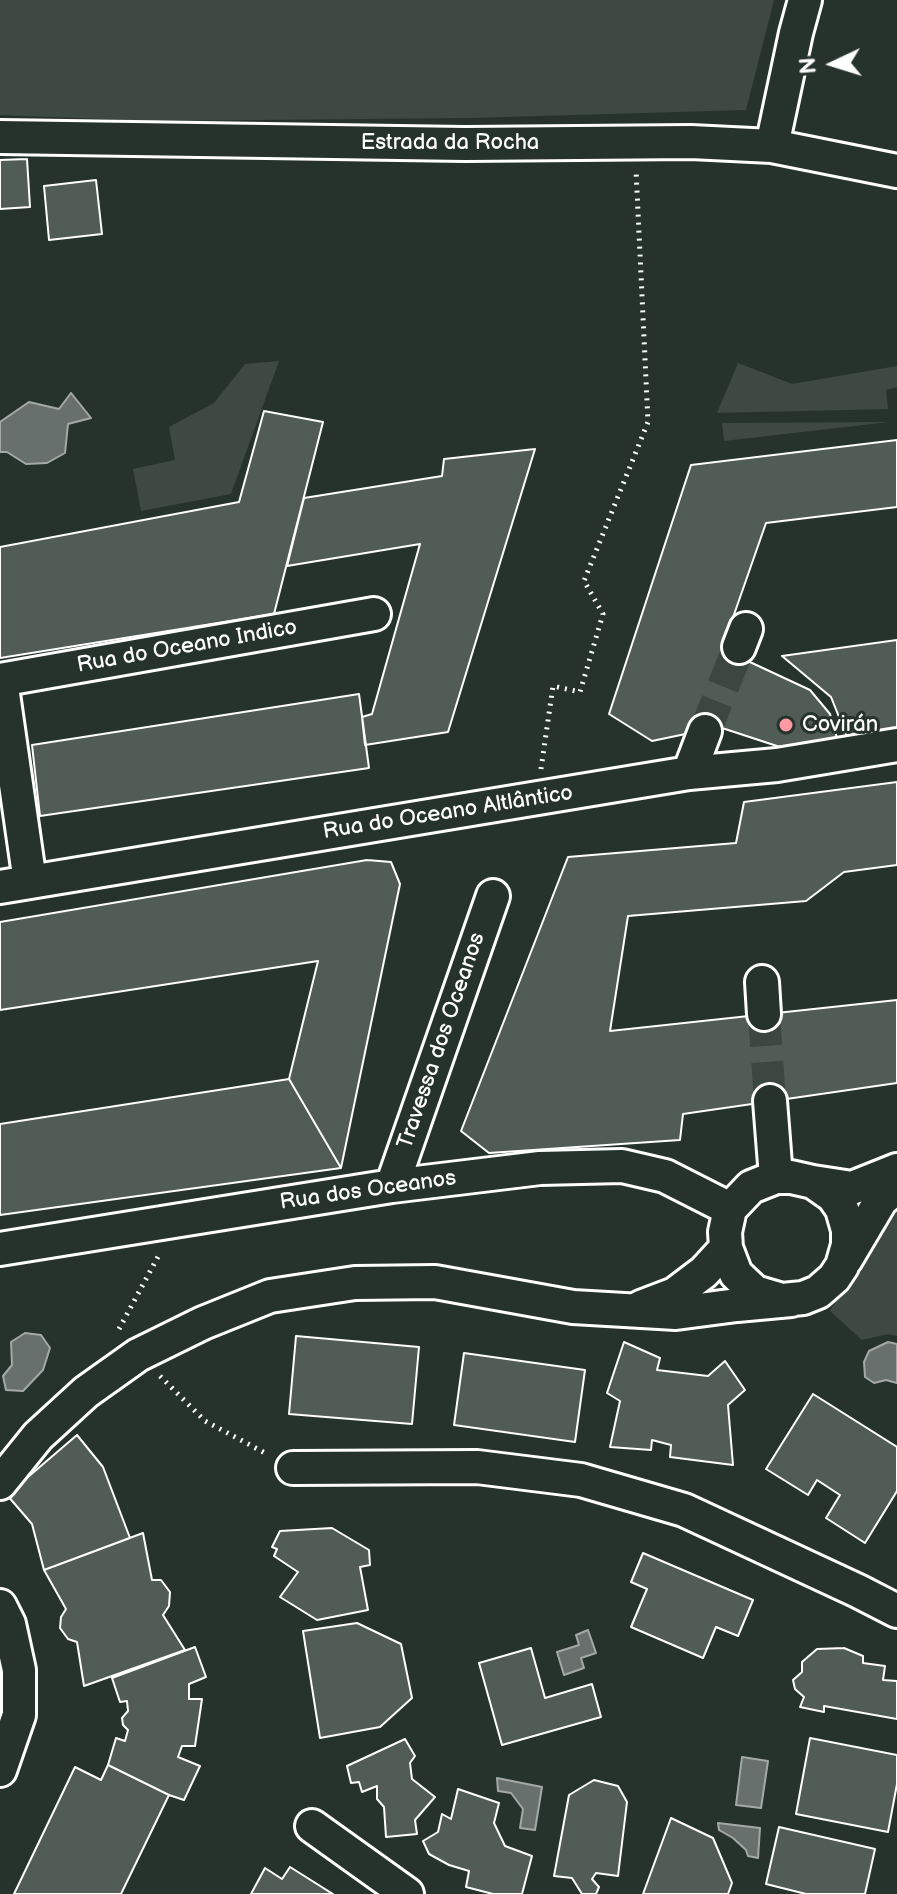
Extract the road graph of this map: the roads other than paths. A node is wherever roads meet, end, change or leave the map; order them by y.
1 (805, 0) edge
2 (0, 137) edge
3 (772, 146) junction
4 (897, 171) edge
5 (374, 614) dead end
6 (0, 680) edge
7 (705, 731) tunnel mouth
8 (897, 745) edge
9 (689, 773) junction
10 (15, 885) edge
11 (493, 896) dead end
12 (762, 982) dead end
13 (764, 1014) tunnel mouth
14 (770, 1101) tunnel mouth
15 (897, 1170) edge
16 (776, 1177) junction
17 (813, 1182) junction
18 (392, 1186) junction
19 (897, 1187) edge
20 (730, 1209) junction
21 (726, 1248) junction
22 (0, 1249) edge
23 (842, 1266) junction
24 (791, 1300) junction
25 (633, 1310) junction
26 (293, 1468) road end
27 (0, 1483) edge
28 (0, 1606) edge
29 (897, 1611) edge
30 (0, 1770) edge
31 (312, 1826) dead end
32 (407, 1894) edge

1 - 3 street
2 - 3 street, Estrada da Rocha
3 - 4 street, Estrada da Rocha
5 - 6 street, Rua do Oceano Indico
6 - 10 street
7 - 9 street
8 - 9 street, Rua do Oceano Altlântico
9 - 10 street, Rua do Oceano Altlântico
11 - 18 street, Travessa dos Oceanos
12 - 13 street
14 - 16 street
15 - 17 street
16 - 17 street
16 - 20 street
17 - 23 street
18 - 20 street, Rua dos Oceanos
18 - 22 street, Rua dos Oceanos
19 - 23 street
20 - 21 street
21 - 24 street
21 - 25 street
23 - 24 street
24 - 25 street
25 - 27 street
26 - 29 street
28 - 30 street
31 - 32 street

